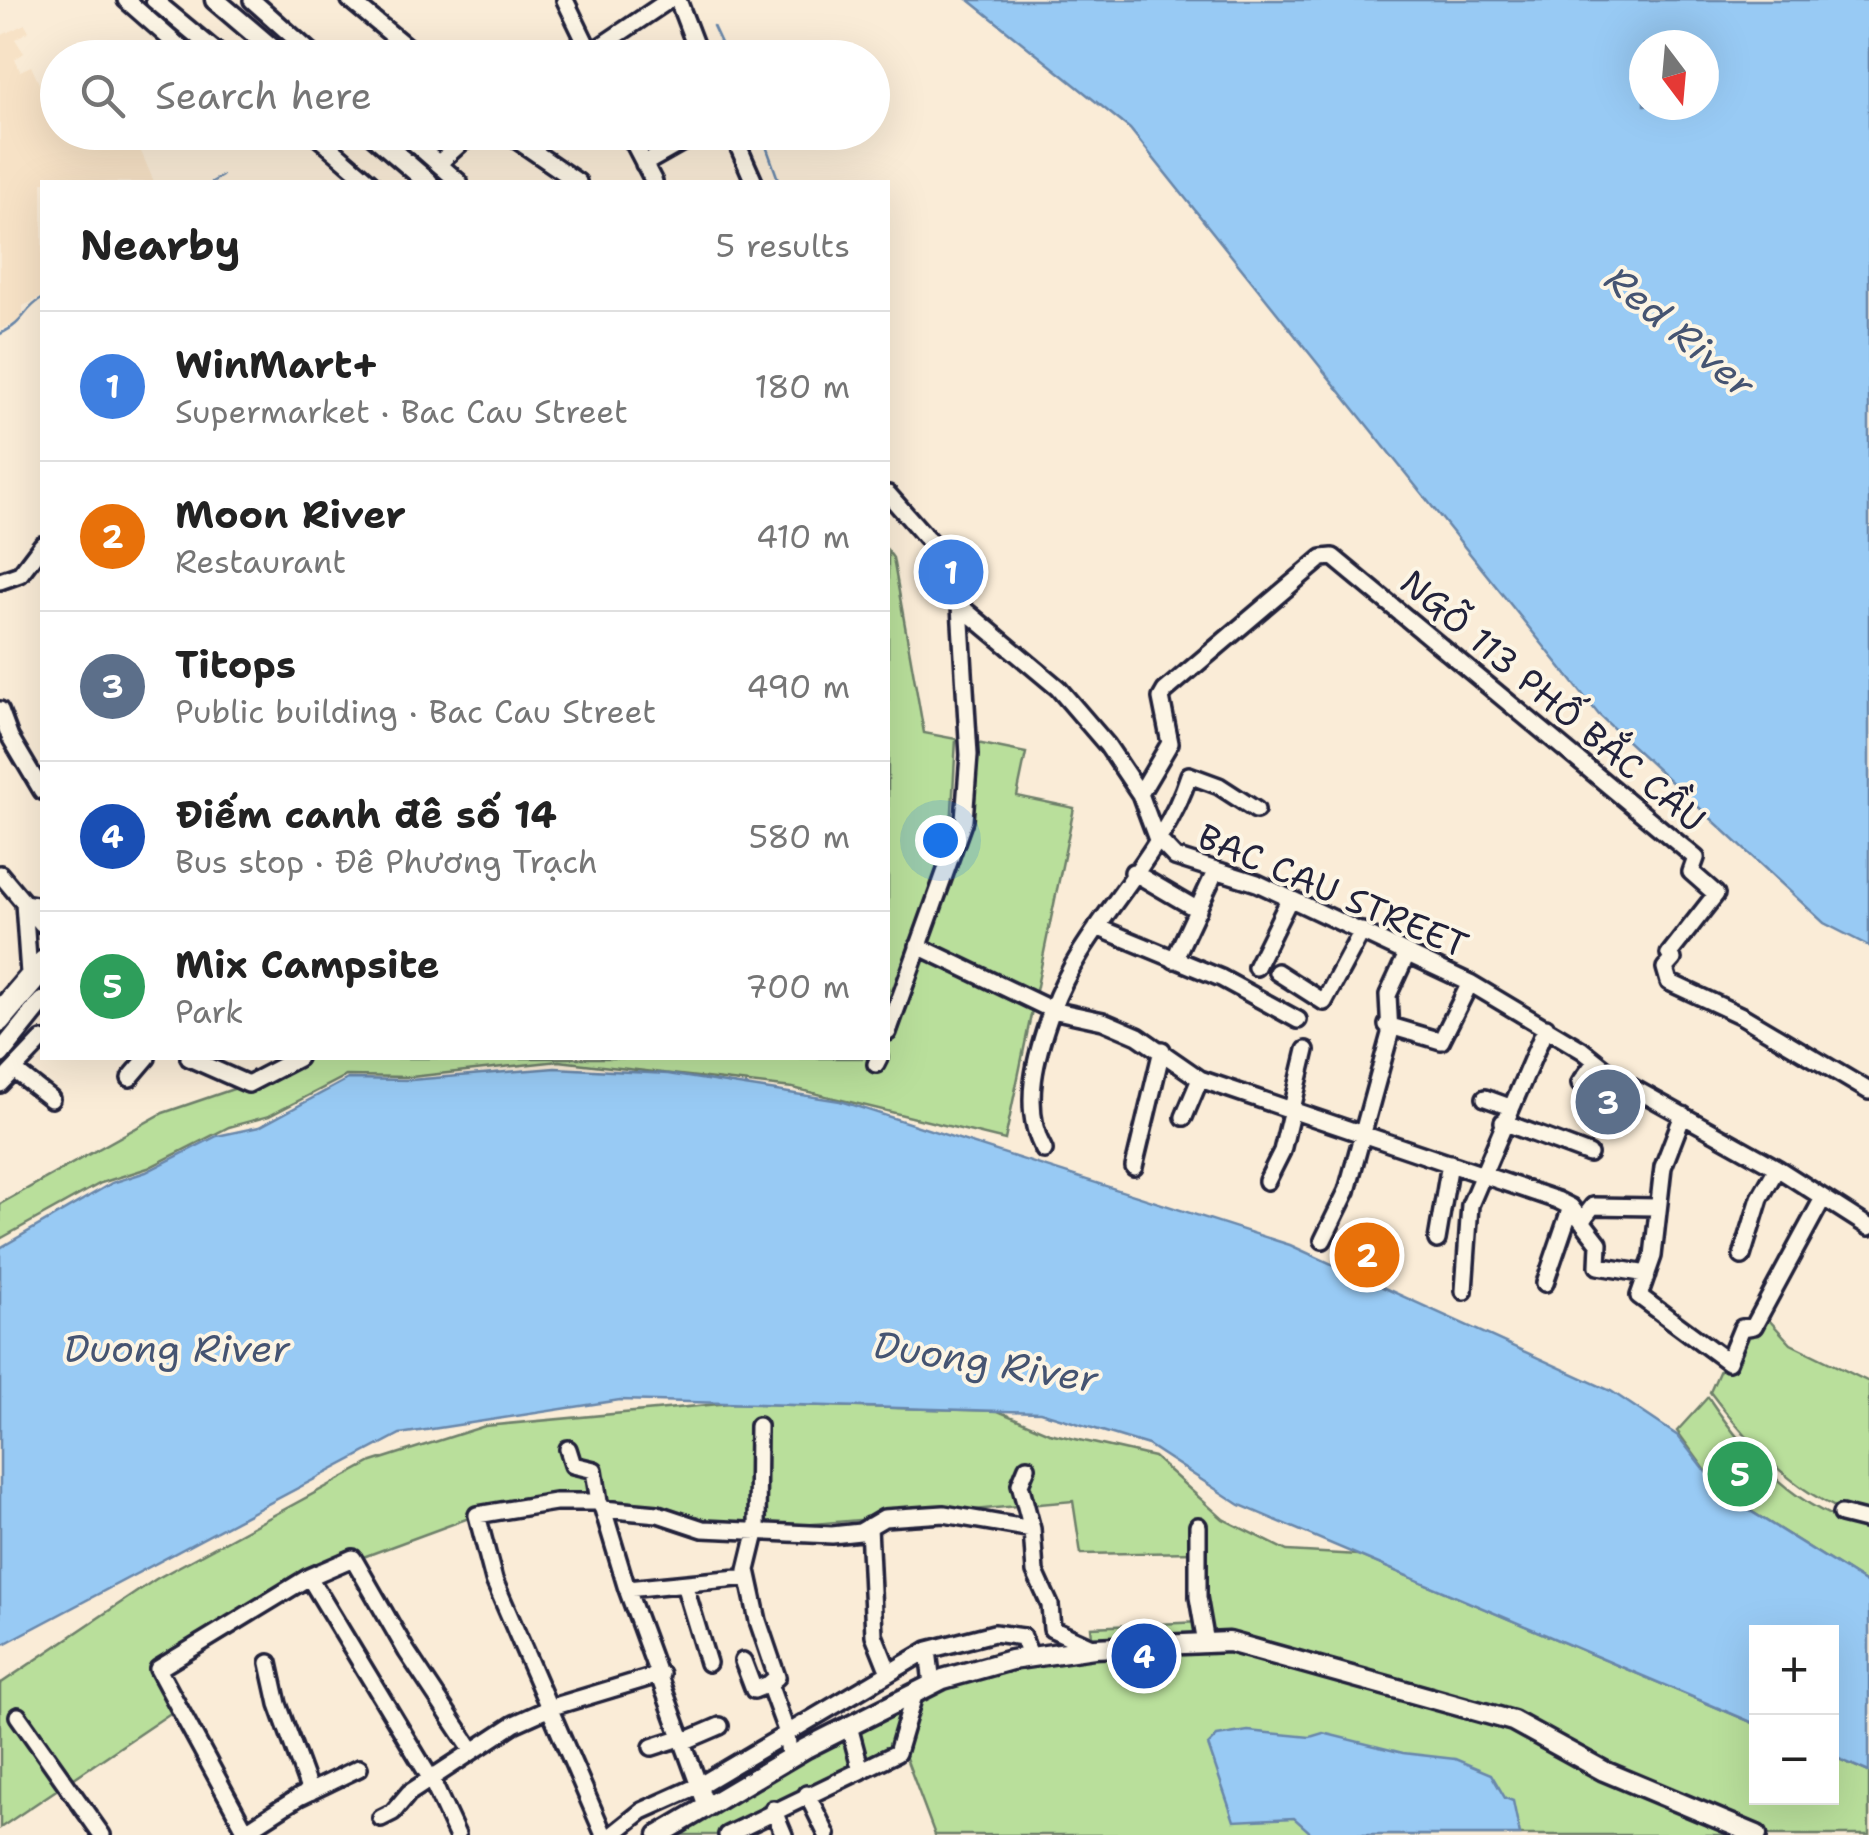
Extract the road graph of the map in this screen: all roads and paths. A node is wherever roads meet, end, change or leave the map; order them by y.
1 (126, 0) edge
2 (154, 0) edge
3 (215, 0) edge
4 (252, 0) edge
5 (350, 0) edge
6 (565, 0) edge
7 (669, 0) edge
8 (678, 0) edge
9 (172, 40) edge
10 (202, 40) edge
11 (262, 40) edge
12 (297, 40) edge
13 (398, 40) edge
14 (582, 40) edge
15 (612, 40) edge
16 (693, 40) edge
17 (333, 150) edge
18 (391, 150) edge
19 (422, 150) edge
20 (453, 150) edge
21 (532, 150) edge
22 (637, 150) edge
23 (669, 150) edge
24 (740, 150) edge
25 (438, 164) junction
26 (644, 164) junction
27 (368, 180) edge
28 (426, 180) edge
29 (457, 180) edge
30 (575, 180) edge
31 (653, 180) edge
32 (753, 180) edge
33 (890, 496) edge
34 (40, 548) edge
35 (0, 581) edge
36 (960, 606) junction
37 (0, 710) edge
38 (40, 788) edge
39 (1140, 794) junction
40 (1256, 810) dead end
41 (1156, 836) junction
42 (1216, 870) junction
43 (1133, 872) junction
44 (0, 874) edge
45 (1290, 898) junction
46 (24, 903) junction
47 (40, 906) edge
48 (1198, 910) junction
49 (40, 922) edge
50 (1097, 927) junction
51 (1362, 930) junction
52 (918, 946) junction
53 (1408, 954) junction
54 (1174, 960) junction
55 (1256, 966) dead end
56 (1276, 972) dead end
57 (36, 973) edge
58 (1470, 982) junction
59 (40, 1004) edge
60 (0, 1008) edge
61 (1052, 1010) junction
62 (1298, 1020) dead end
63 (0, 1022) edge
64 (890, 1026) edge
65 (1387, 1026) junction
66 (1546, 1026) junction
67 (40, 1042) edge
68 (1162, 1050) junction
69 (1306, 1050) dead end
70 (0, 1054) edge
71 (145, 1060) edge
72 (194, 1060) edge
73 (294, 1060) edge
74 (1595, 1062) junction
75 (14, 1070) junction
76 (130, 1078) dead end
77 (1200, 1079) junction
78 (1580, 1083) dead end
79 (0, 1084) edge
80 (1869, 1090) edge
81 (1485, 1098) dead end
82 (50, 1099) dead end
83 (1292, 1110) junction
84 (1506, 1115) junction
85 (1683, 1115) junction
86 (1184, 1117) dead end
87 (1361, 1132) junction
88 (1044, 1150) dead end
89 (1588, 1154) dead end
90 (1450, 1162) junction
91 (1134, 1167) dead end
92 (1777, 1168) junction
93 (1481, 1174) junction
94 (1267, 1181) dead end
95 (1822, 1200) junction
96 (1655, 1207) junction
97 (1577, 1213) junction
98 (1869, 1227) edge
99 (1323, 1240) dead end
100 (1437, 1240) dead end
101 (1742, 1256) dead end
102 (1647, 1274) junction
103 (1545, 1282) dead end
104 (1464, 1291) dead end
105 (758, 1426) dead end
106 (568, 1449) dead end
107 (1026, 1468) dead end
108 (601, 1505) junction
109 (1842, 1514) dead end
110 (1869, 1522) edge
111 (869, 1526) junction
112 (1198, 1526) dead end
113 (756, 1529) junction
114 (1032, 1529) junction
115 (309, 1577) junction
116 (748, 1578) junction
117 (684, 1584) junction
118 (626, 1585) junction
119 (1052, 1629) junction
120 (1206, 1643) junction
121 (1094, 1648) junction
122 (928, 1650) junction
123 (1019, 1654) junction
124 (743, 1661) dead end
125 (269, 1662) dead end
126 (708, 1662) dead end
127 (888, 1670) junction
128 (661, 1674) junction
129 (769, 1684) junction
130 (923, 1688) junction
131 (552, 1706) junction
132 (18, 1716) dead end
133 (720, 1726) dead end
134 (848, 1726) junction
135 (787, 1733) junction
136 (684, 1739) junction
137 (652, 1747) dead end
138 (472, 1750) junction
139 (790, 1758) junction
140 (358, 1768) dead end
141 (861, 1771) junction
142 (432, 1781) junction
143 (700, 1785) junction
144 (310, 1792) junction
145 (807, 1795) junction
146 (706, 1805) junction
147 (774, 1810) junction
148 (380, 1818) dead end
149 (676, 1827) edge
150 (247, 1833) edge
151 (736, 1833) edge
152 (102, 1835) edge
153 (457, 1835) edge
154 (608, 1835) edge
155 (659, 1835) edge
156 (784, 1835) edge
157 (827, 1835) edge
158 (1757, 1835) edge

1 - 9 street
2 - 10 street
3 - 11 main road
4 - 12 street
5 - 13 street
6 - 14 street
7 - 15 street
8 - 16 street
17 - 27 street
18 - 28 main road
19 - 25 street
20 - 25 street
21 - 30 street
22 - 26 street
23 - 26 street
24 - 32 street
25 - 29 street
26 - 31 street
33 - 36 street, BAC CAU STREET
34 - 35 street
36 - 39 street, BAC CAU STREET
36 - 52 street
37 - 38 street
39 - 41 street, BAC CAU STREET
39 - 80 street, NGÕ 113 PHỐ BẮC CẦU
40 - 41 street
41 - 42 street, BAC CAU STREET
41 - 43 street
42 - 45 street, BAC CAU STREET
42 - 48 street
43 - 48 street
43 - 50 street
44 - 46 street
45 - 51 street, BAC CAU STREET
45 - 55 street
46 - 47 street
46 - 49 street
46 - 57 street
48 - 54 street
50 - 54 street
50 - 61 street
51 - 53 street, BAC CAU STREET
51 - 56 street
52 - 61 street
52 - 64 street
53 - 58 street, BAC CAU STREET
53 - 65 street
54 - 62 street
57 - 60 street
57 - 63 main road
58 - 65 street
58 - 66 street, BAC CAU STREET
59 - 70 main road
61 - 68 street
61 - 88 street
65 - 87 street
66 - 74 street, BAC CAU STREET
66 - 84 street
67 - 75 street
68 - 77 street
68 - 91 street
69 - 83 street
71 - 76 street
72 - 73 street
74 - 78 street
74 - 85 street, BAC CAU STREET
75 - 79 street
75 - 82 street
77 - 83 street
77 - 86 street
81 - 84 street
83 - 87 street
83 - 94 street
84 - 89 street
84 - 93 street
85 - 92 street, BAC CAU STREET
85 - 96 street
87 - 90 street
87 - 99 street
90 - 93 street
90 - 100 street
92 - 95 street, BAC CAU STREET
92 - 101 street
93 - 97 street
93 - 104 street
95 - 98 street, BAC CAU STREET
95 - 102 street
96 - 97 street
96 - 102 street
97 - 102 street
97 - 103 street
105 - 113 street
106 - 108 street
107 - 114 street
108 - 113 street
108 - 118 street
108 - 131 street
109 - 110 street
111 - 113 street
111 - 114 street
111 - 127 street
112 - 120 street
113 - 116 street
114 - 119 street
115 - 138 street
115 - 142 street
115 - 150 street
116 - 117 street
116 - 129 street
117 - 118 street
117 - 126 street
118 - 128 street
119 - 121 street
119 - 123 street
120 - 121 main road
120 - 158 main road
121 - 123 main road
122 - 123 street
122 - 127 street
122 - 130 street
123 - 130 main road
124 - 129 street
125 - 144 street
127 - 135 street
128 - 131 street
128 - 136 street
129 - 135 street
130 - 134 main road
130 - 141 street
131 - 138 street
131 - 154 street
132 - 152 street
133 - 136 street
134 - 139 main road
134 - 141 street
135 - 139 street
135 - 143 street
136 - 137 street
136 - 143 street
138 - 142 street
139 - 146 main road
140 - 144 street
141 - 145 street
142 - 148 street
142 - 153 street
143 - 146 street
143 - 154 street
144 - 150 street
145 - 147 street
145 - 157 street
146 - 149 main road
147 - 151 street
147 - 156 street
149 - 155 main road

